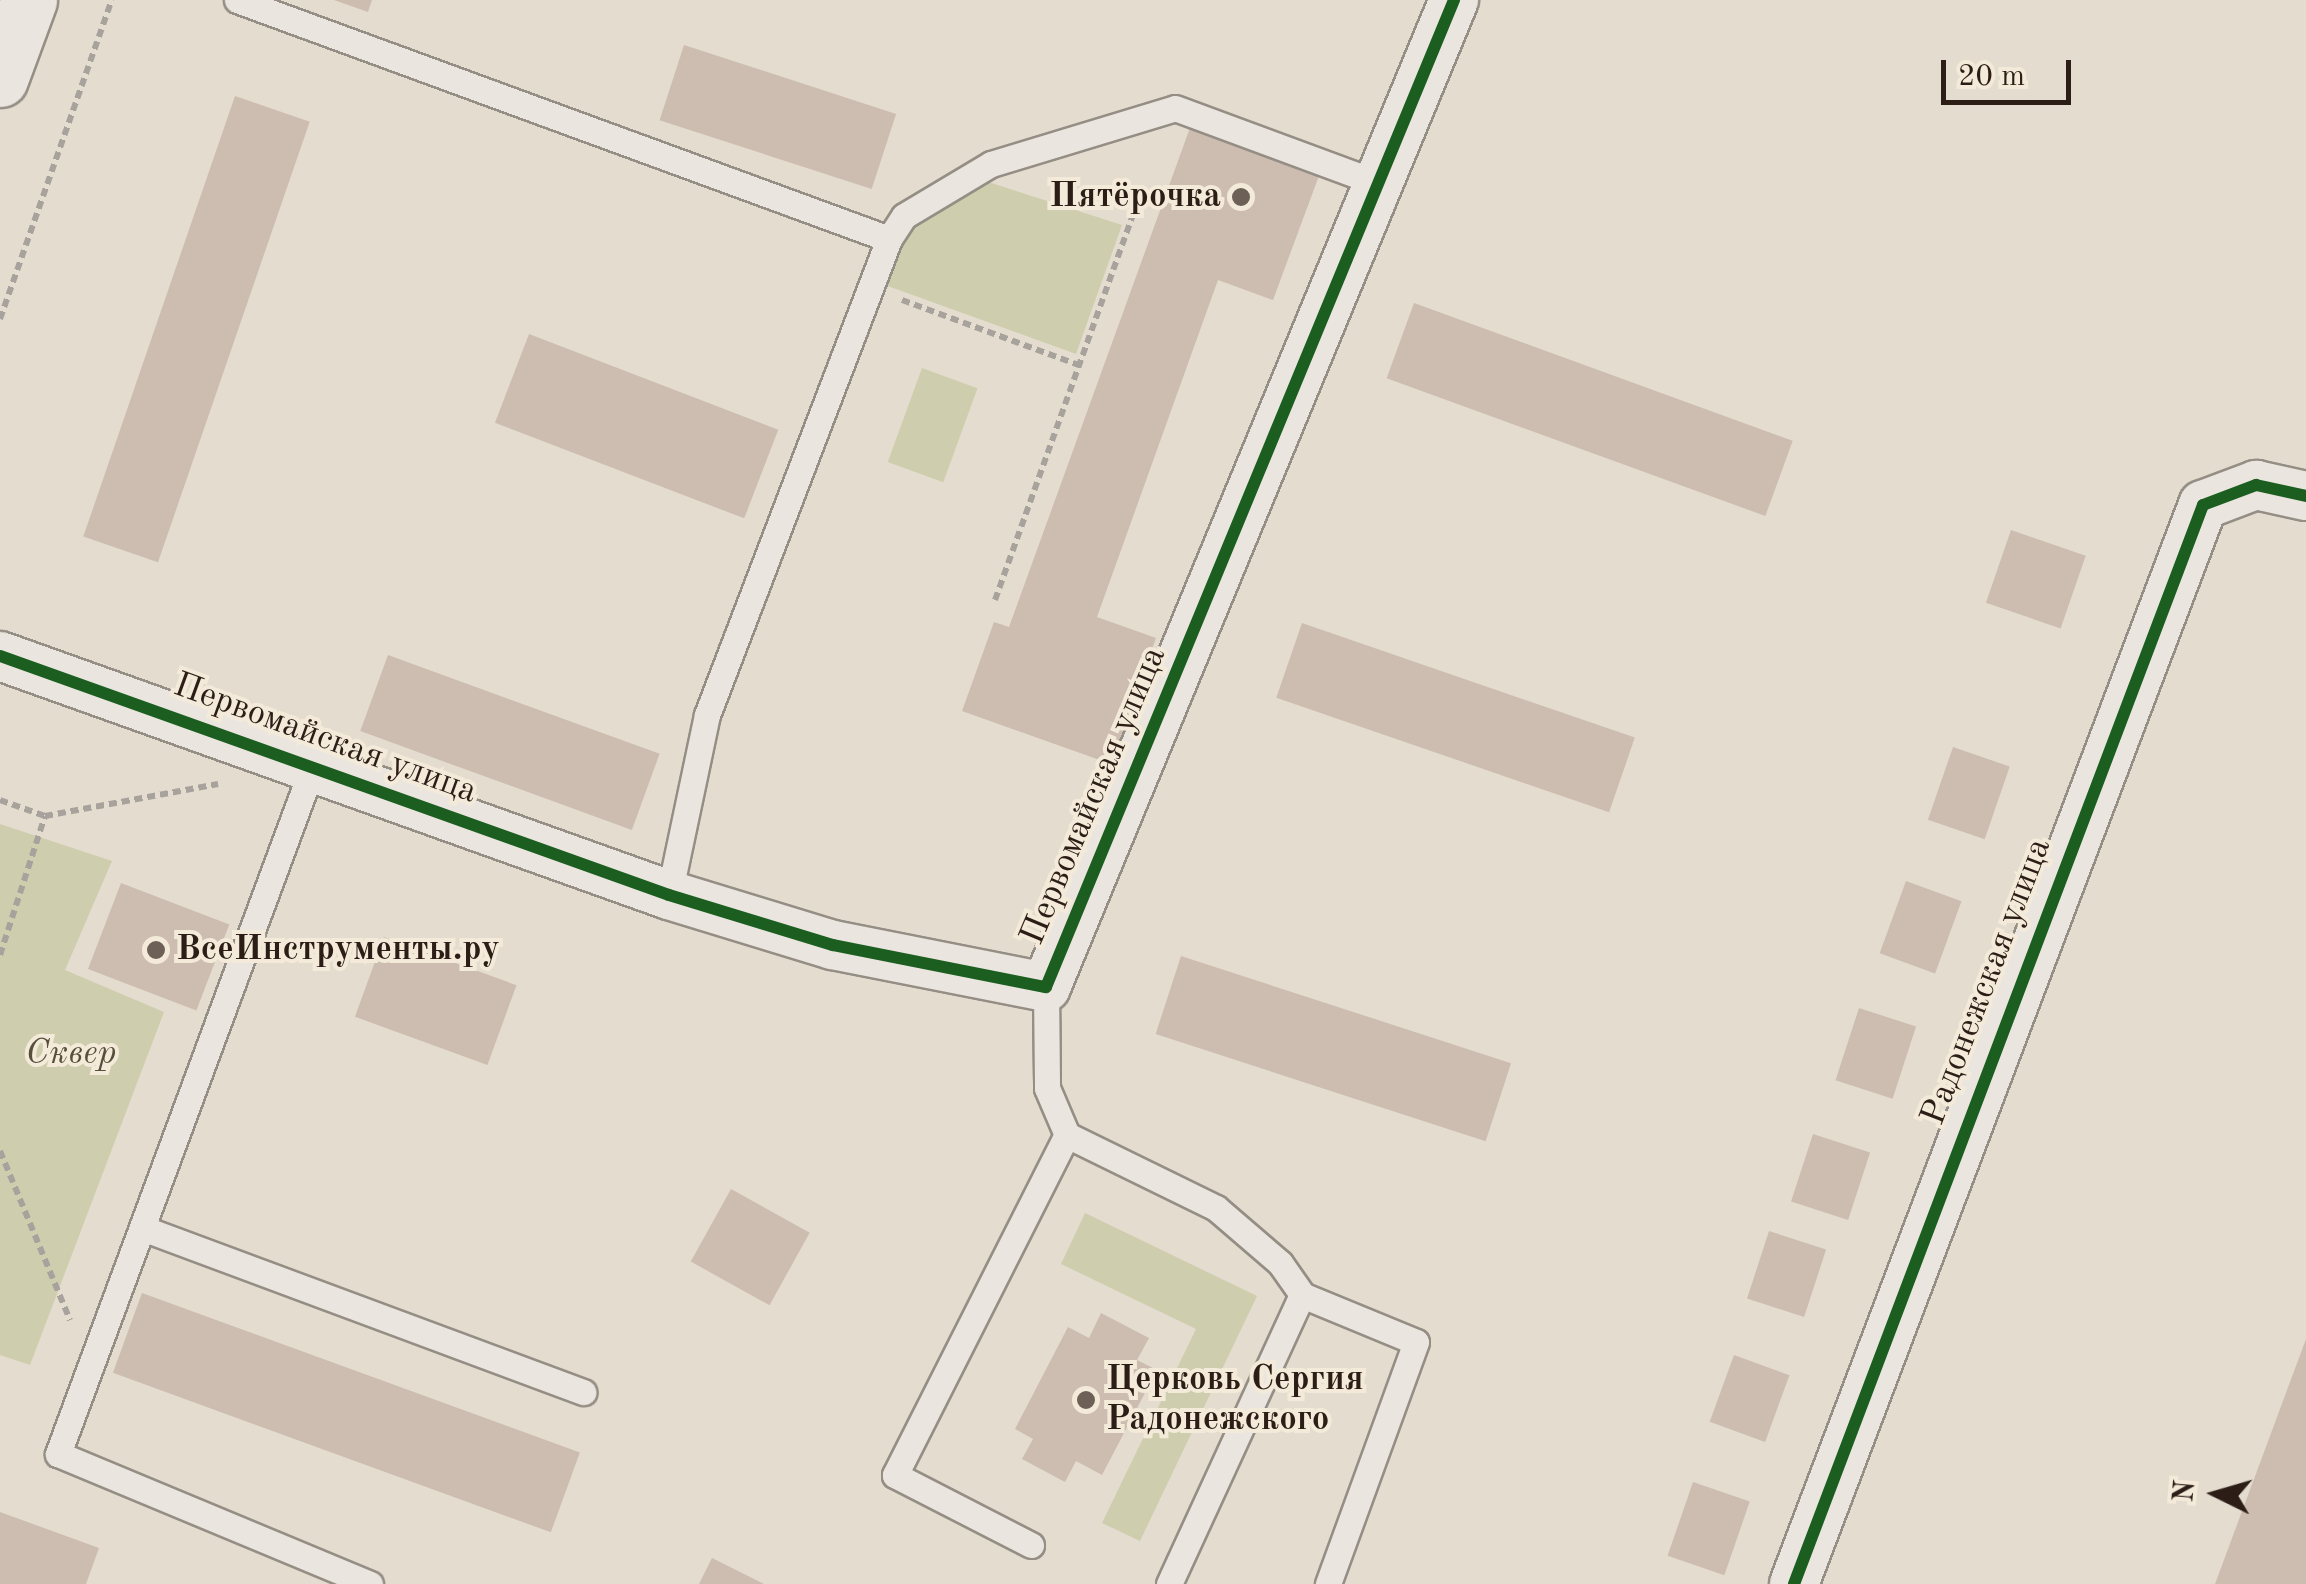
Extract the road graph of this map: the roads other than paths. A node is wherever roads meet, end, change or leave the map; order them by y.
1 (29, 0) edge
2 (237, 0) edge
3 (1454, 0) edge
4 (0, 79) edge
5 (1384, 185) junction
6 (888, 238) junction
7 (2306, 496) edge
8 (0, 656) edge
9 (313, 766) junction
10 (669, 895) junction
11 (1046, 987) junction
12 (1067, 1135) junction
13 (142, 1228) junction
14 (1302, 1295) junction
15 (584, 1392) dead end
16 (1031, 1545) dead end
17 (370, 1584) edge
18 (1169, 1584) edge
19 (1328, 1584) edge
20 (1794, 1584) edge

1 - 4 street
2 - 6 lane
3 - 5 street, Первомайская улица
5 - 6 lane
5 - 11 street, Первомайская улица
6 - 10 lane
7 - 20 street, Радонежская улица
8 - 9 street, Первомайская улица
9 - 10 street, Первомайская улица
9 - 13 lane
10 - 11 street, Первомайская улица
11 - 12 lane
12 - 14 lane
12 - 16 lane
13 - 15 lane
13 - 17 lane
14 - 18 lane
14 - 19 lane

